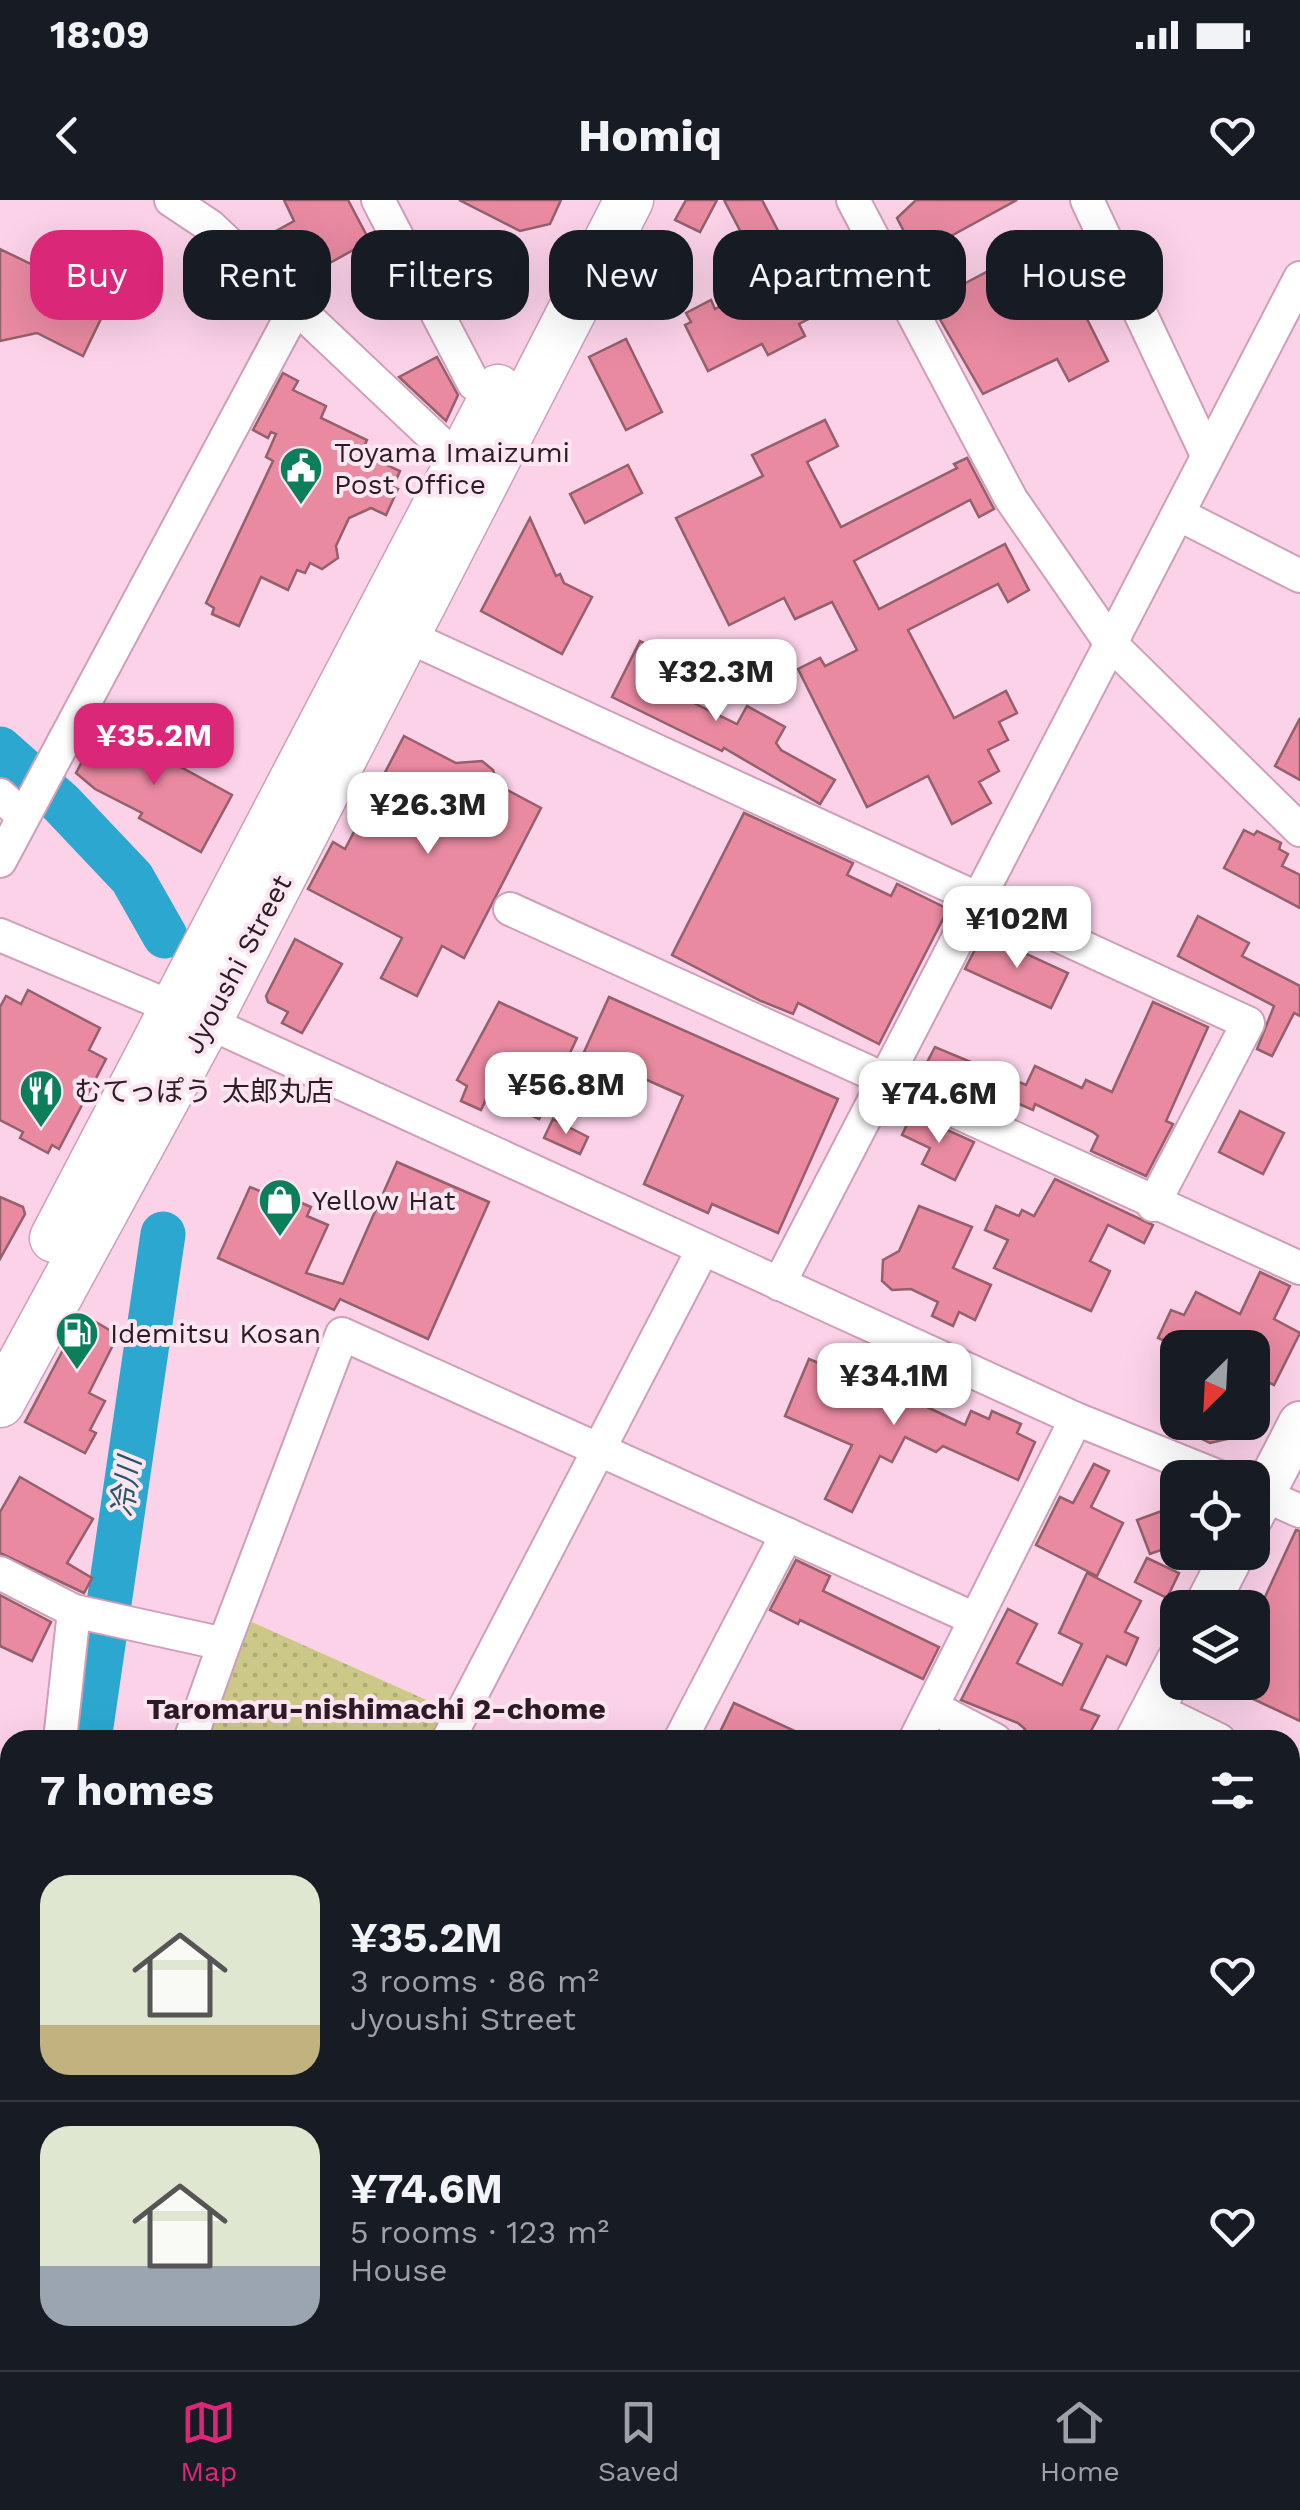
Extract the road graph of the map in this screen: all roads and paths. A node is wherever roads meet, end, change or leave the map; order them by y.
1 (171, 200) edge
2 (378, 200) edge
3 (592, 200) edge
4 (630, 200) edge
5 (853, 200) edge
6 (1087, 200) edge
7 (214, 230) edge
8 (1300, 278) edge
9 (289, 320) edge
10 (310, 320) edge
11 (1287, 335) edge
12 (494, 396) junction
13 (1207, 455) junction
14 (459, 461) junction
15 (1178, 514) junction
16 (1300, 576) edge
17 (406, 636) junction
18 (1112, 645) junction
19 (12, 806) edge
20 (1300, 830) edge
21 (0, 860) edge
22 (979, 899) junction
23 (510, 909) dead end
24 (0, 935) edge
25 (190, 1015) junction
26 (886, 1081) junction
27 (1154, 1204) junction
28 (702, 1250) junction
29 (1300, 1268) edge
30 (779, 1284) junction
31 (0, 1344) edge
32 (0, 1402) edge
33 (1076, 1418) junction
34 (1300, 1423) edge
35 (598, 1446) junction
36 (1178, 1460) edge
37 (1270, 1496) edge
38 (787, 1534) junction
39 (0, 1573) edge
40 (74, 1611) junction
41 (975, 1618) junction
42 (224, 1644) junction
43 (1160, 1695) edge
44 (932, 1707) junction
45 (1145, 1724) edge
46 (61, 1730) edge
47 (194, 1730) edge
48 (453, 1730) edge
49 (685, 1730) edge
50 (920, 1730) edge
51 (976, 1730) edge
52 (1173, 1730) edge

1 - 7 street
2 - 12 street
3 - 12 highway, Jyoushi Street
4 - 17 highway, Jyoushi Street
5 - 18 street
6 - 13 street
8 - 11 street
9 - 19 street
10 - 14 street
11 - 13 street
12 - 14 highway, Jyoushi Street
13 - 15 street
14 - 25 highway, Jyoushi Street
15 - 16 street
15 - 18 street
17 - 22 street
17 - 25 highway, Jyoushi Street
18 - 20 street
18 - 22 street
19 - 21 street
22 - 26 street
22 - 27 street
23 - 26 street
24 - 25 street
25 - 28 street
25 - 31 highway, Jyoushi Street
25 - 32 highway, Jyoushi Street
26 - 27 street
26 - 30 street
27 - 29 street
28 - 30 street
28 - 35 street
30 - 33 street
33 - 36 street
33 - 41 street
34 - 37 main road
35 - 38 street
35 - 42 street
35 - 48 street
38 - 41 street
38 - 49 street
39 - 40 street
40 - 42 street
40 - 46 street
41 - 44 street
42 - 47 street
43 - 45 main road
44 - 50 street
44 - 51 street
45 - 52 street

